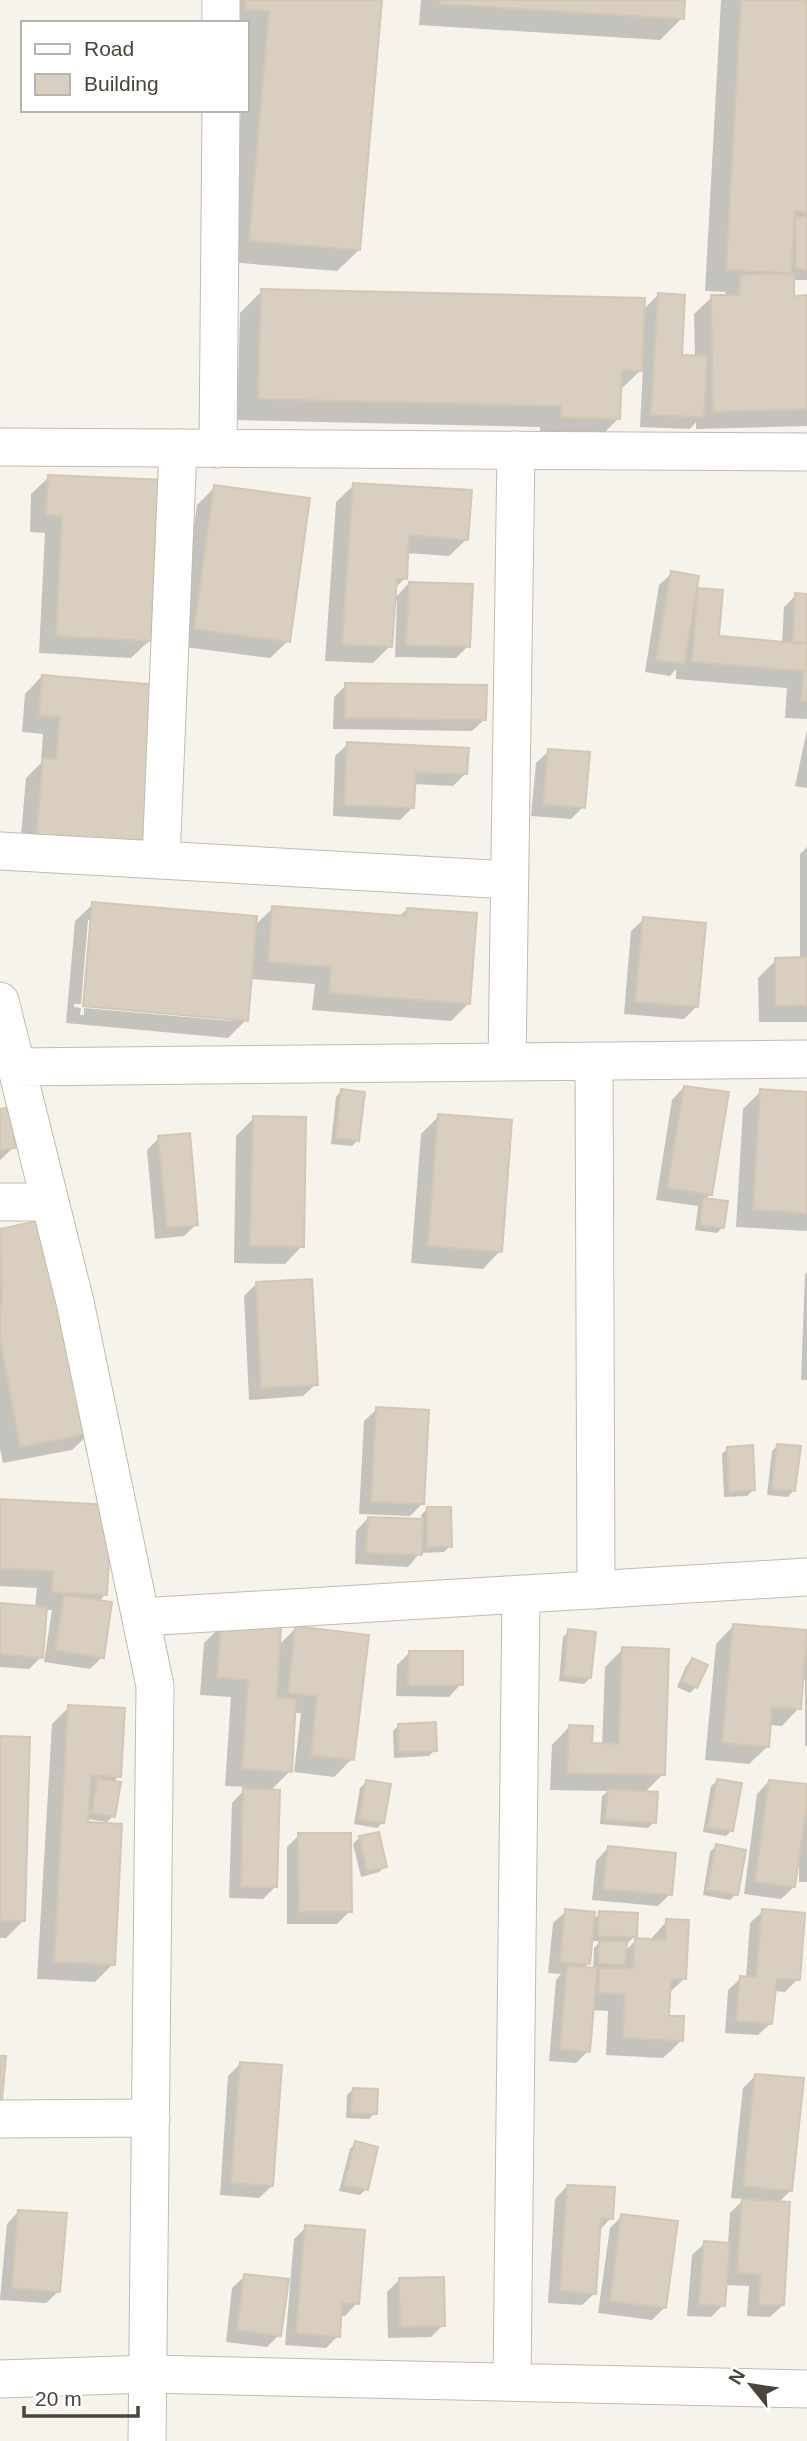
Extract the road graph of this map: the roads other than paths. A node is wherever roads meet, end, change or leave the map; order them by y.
1 (221, 0) edge
2 (221, 21) edge
3 (221, 112) edge
4 (0, 447) edge
5 (178, 448) junction
6 (218, 449) junction
7 (516, 450) junction
8 (807, 452) edge
9 (0, 851) edge
10 (162, 860) junction
11 (509, 880) junction
12 (0, 1001) edge
13 (807, 1059) edge
14 (594, 1061) junction
15 (507, 1062) junction
16 (16, 1068) junction
17 (0, 1202) edge
18 (50, 1202) junction
19 (807, 1577) edge
20 (596, 1590) junction
21 (521, 1594) junction
22 (141, 1617) junction
23 (151, 2118) junction
24 (0, 2119) edge
25 (148, 2374) junction
26 (0, 2379) edge
27 (512, 2382) junction
28 (807, 2389) edge
29 (147, 2441) edge

1 - 2 street
3 - 6 street
4 - 5 street
5 - 6 street
5 - 10 street
6 - 7 street
7 - 8 street
7 - 11 street
9 - 10 street
10 - 11 street
11 - 15 street
12 - 16 street
13 - 14 street
14 - 15 street
14 - 20 street
15 - 16 street
16 - 18 street
17 - 18 street
18 - 22 street
19 - 20 street
20 - 21 street
21 - 22 street
21 - 27 street
22 - 23 street
23 - 24 street
23 - 25 street
25 - 26 street
25 - 27 street
25 - 29 street
27 - 28 street

